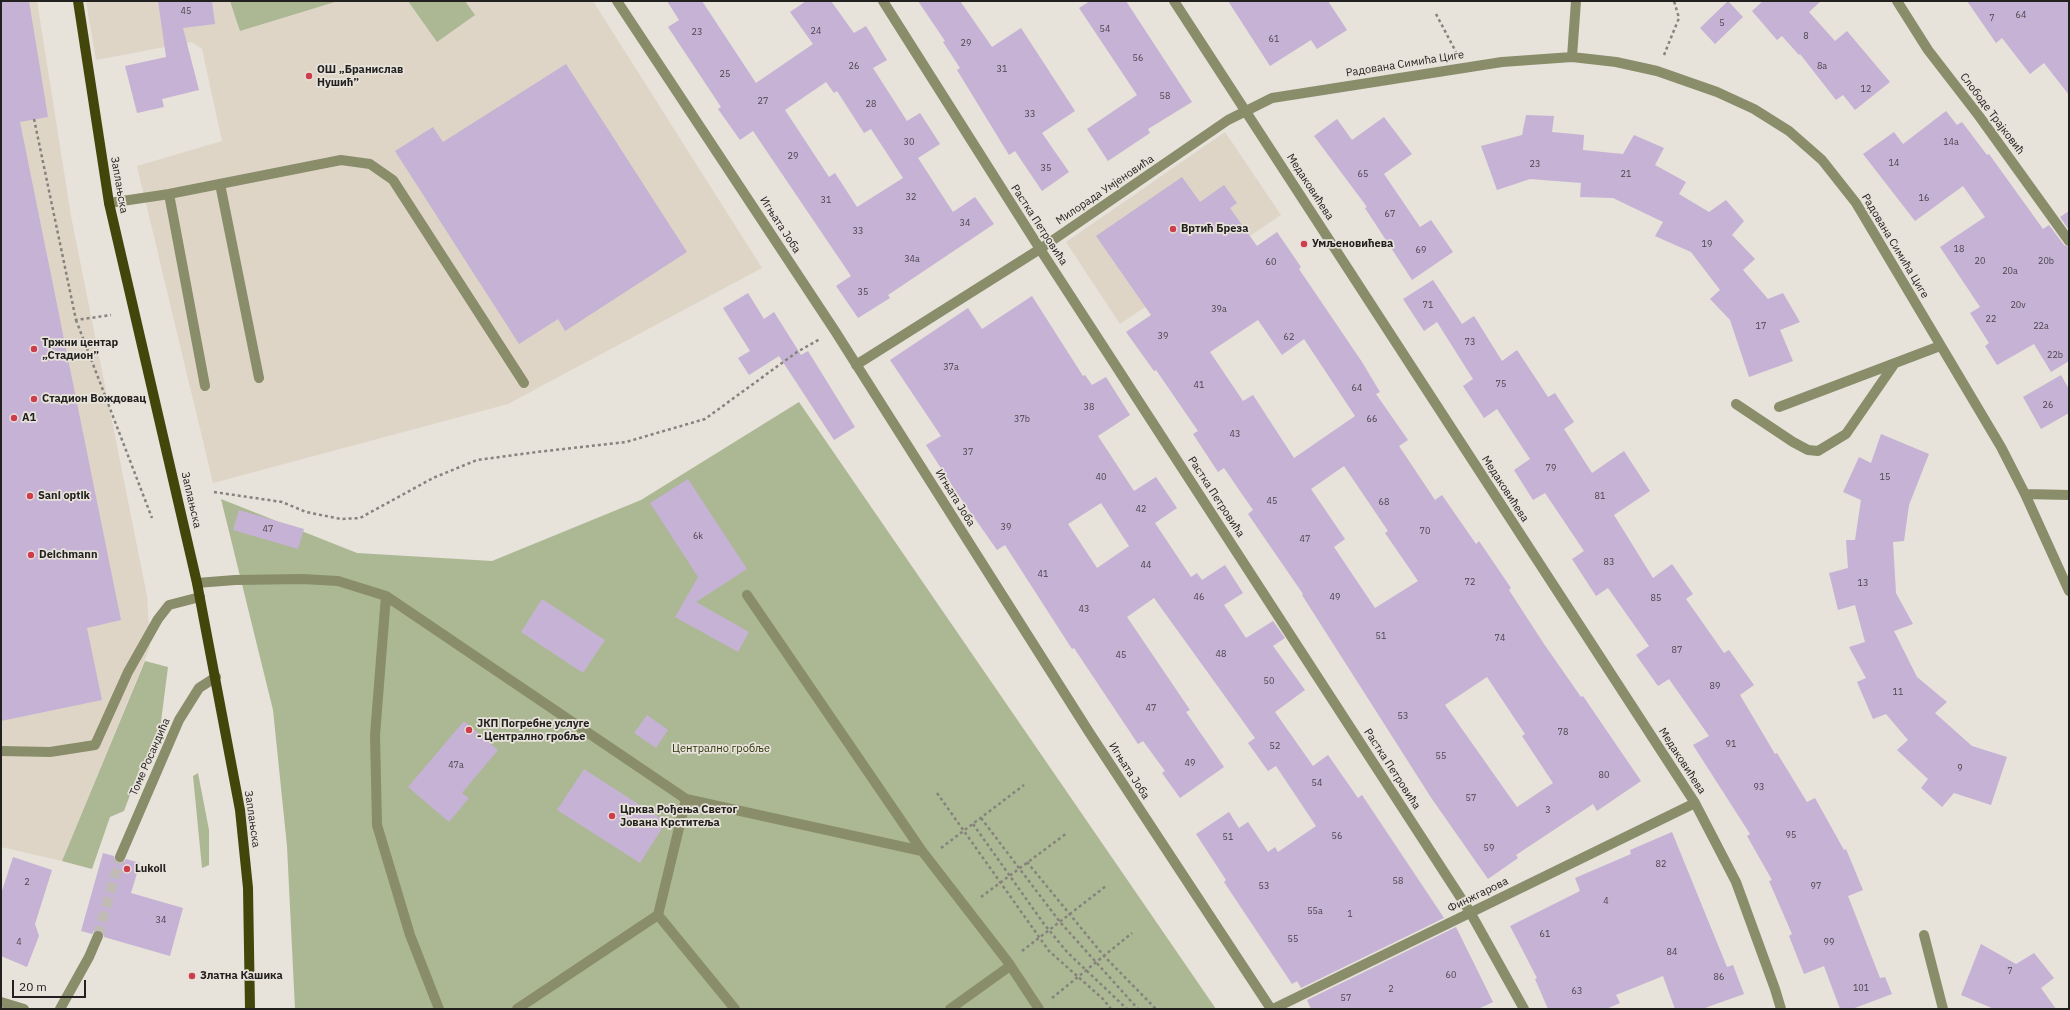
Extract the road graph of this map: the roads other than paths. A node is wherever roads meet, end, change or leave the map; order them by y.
1 (78, 1) edge
2 (617, 1) edge
3 (883, 1) edge
4 (1174, 1) edge
5 (1576, 1) edge
6 (1897, 1) edge
7 (1572, 57) junction
8 (1246, 110) junction
9 (220, 184) junction
10 (169, 194) junction
11 (109, 203) junction
12 (2069, 241) edge
13 (1040, 249) junction
14 (1940, 346) junction
15 (1895, 363) junction
16 (856, 365) junction
17 (259, 378) dead end
18 (524, 383) dead end
19 (205, 386) dead end
20 (1736, 404) dead end
21 (1779, 407) dead end
22 (2025, 494) junction
23 (2069, 495) edge
24 (197, 583) junction
25 (2069, 591) edge
26 (747, 595) dead end
27 (386, 596) junction
28 (200, 597) junction
29 (216, 677) junction
30 (1, 751) edge
31 (686, 799) junction
32 (1695, 803) junction
33 (925, 854) junction
34 (120, 857) tunnel mouth
35 (1470, 912) junction
36 (658, 915) junction
37 (1924, 935) dead end
38 (98, 936) tunnel mouth
39 (1009, 964) junction
40 (1, 1002) edge
41 (24, 1009) edge
42 (60, 1009) edge
43 (250, 1009) edge
44 (438, 1009) edge
45 (517, 1009) edge
46 (735, 1009) edge
47 (950, 1009) edge
48 (1039, 1009) edge
49 (1272, 1009) edge
50 (1524, 1009) edge
51 (1781, 1009) edge
52 (1943, 1009) edge

1 - 11 main road, Заплањска
2 - 16 street, Игњата Јоба
3 - 13 street, Растка Петровића
4 - 8 street, Медаковићева
5 - 7 street
6 - 12 street, Слободе Трајковић
7 - 8 street, Радована Симића Циге
7 - 14 street, Радована Симића Циге
8 - 13 street, Милорада Умјеновића
8 - 32 street, Медаковићева
9 - 10 street
9 - 17 street
9 - 18 street
10 - 11 street
10 - 19 street
11 - 24 main road, Заплањска
13 - 16 street, Милорада Умјеновића
13 - 35 street, Растка Петровића
14 - 15 street
14 - 22 street, Радована Симића Циге
15 - 20 street
15 - 21 street
16 - 49 street, Игњата Јоба
22 - 23 street
22 - 25 street, Радована Симића Циге
24 - 27 street
24 - 28 main road, Заплањска
26 - 33 street
27 - 31 street
27 - 44 street
28 - 29 main road, Заплањска
28 - 30 street
29 - 34 street, Томе Росандића
29 - 43 main road, Заплањска
31 - 33 street
31 - 36 street
32 - 35 street, Финжгарова
32 - 51 street, Медаковићева
33 - 39 street
35 - 49 street, Финжгарова
35 - 50 street, Растка Петровића
36 - 45 street
36 - 46 street
37 - 52 street
38 - 42 street
39 - 47 street
39 - 48 street
40 - 41 street

